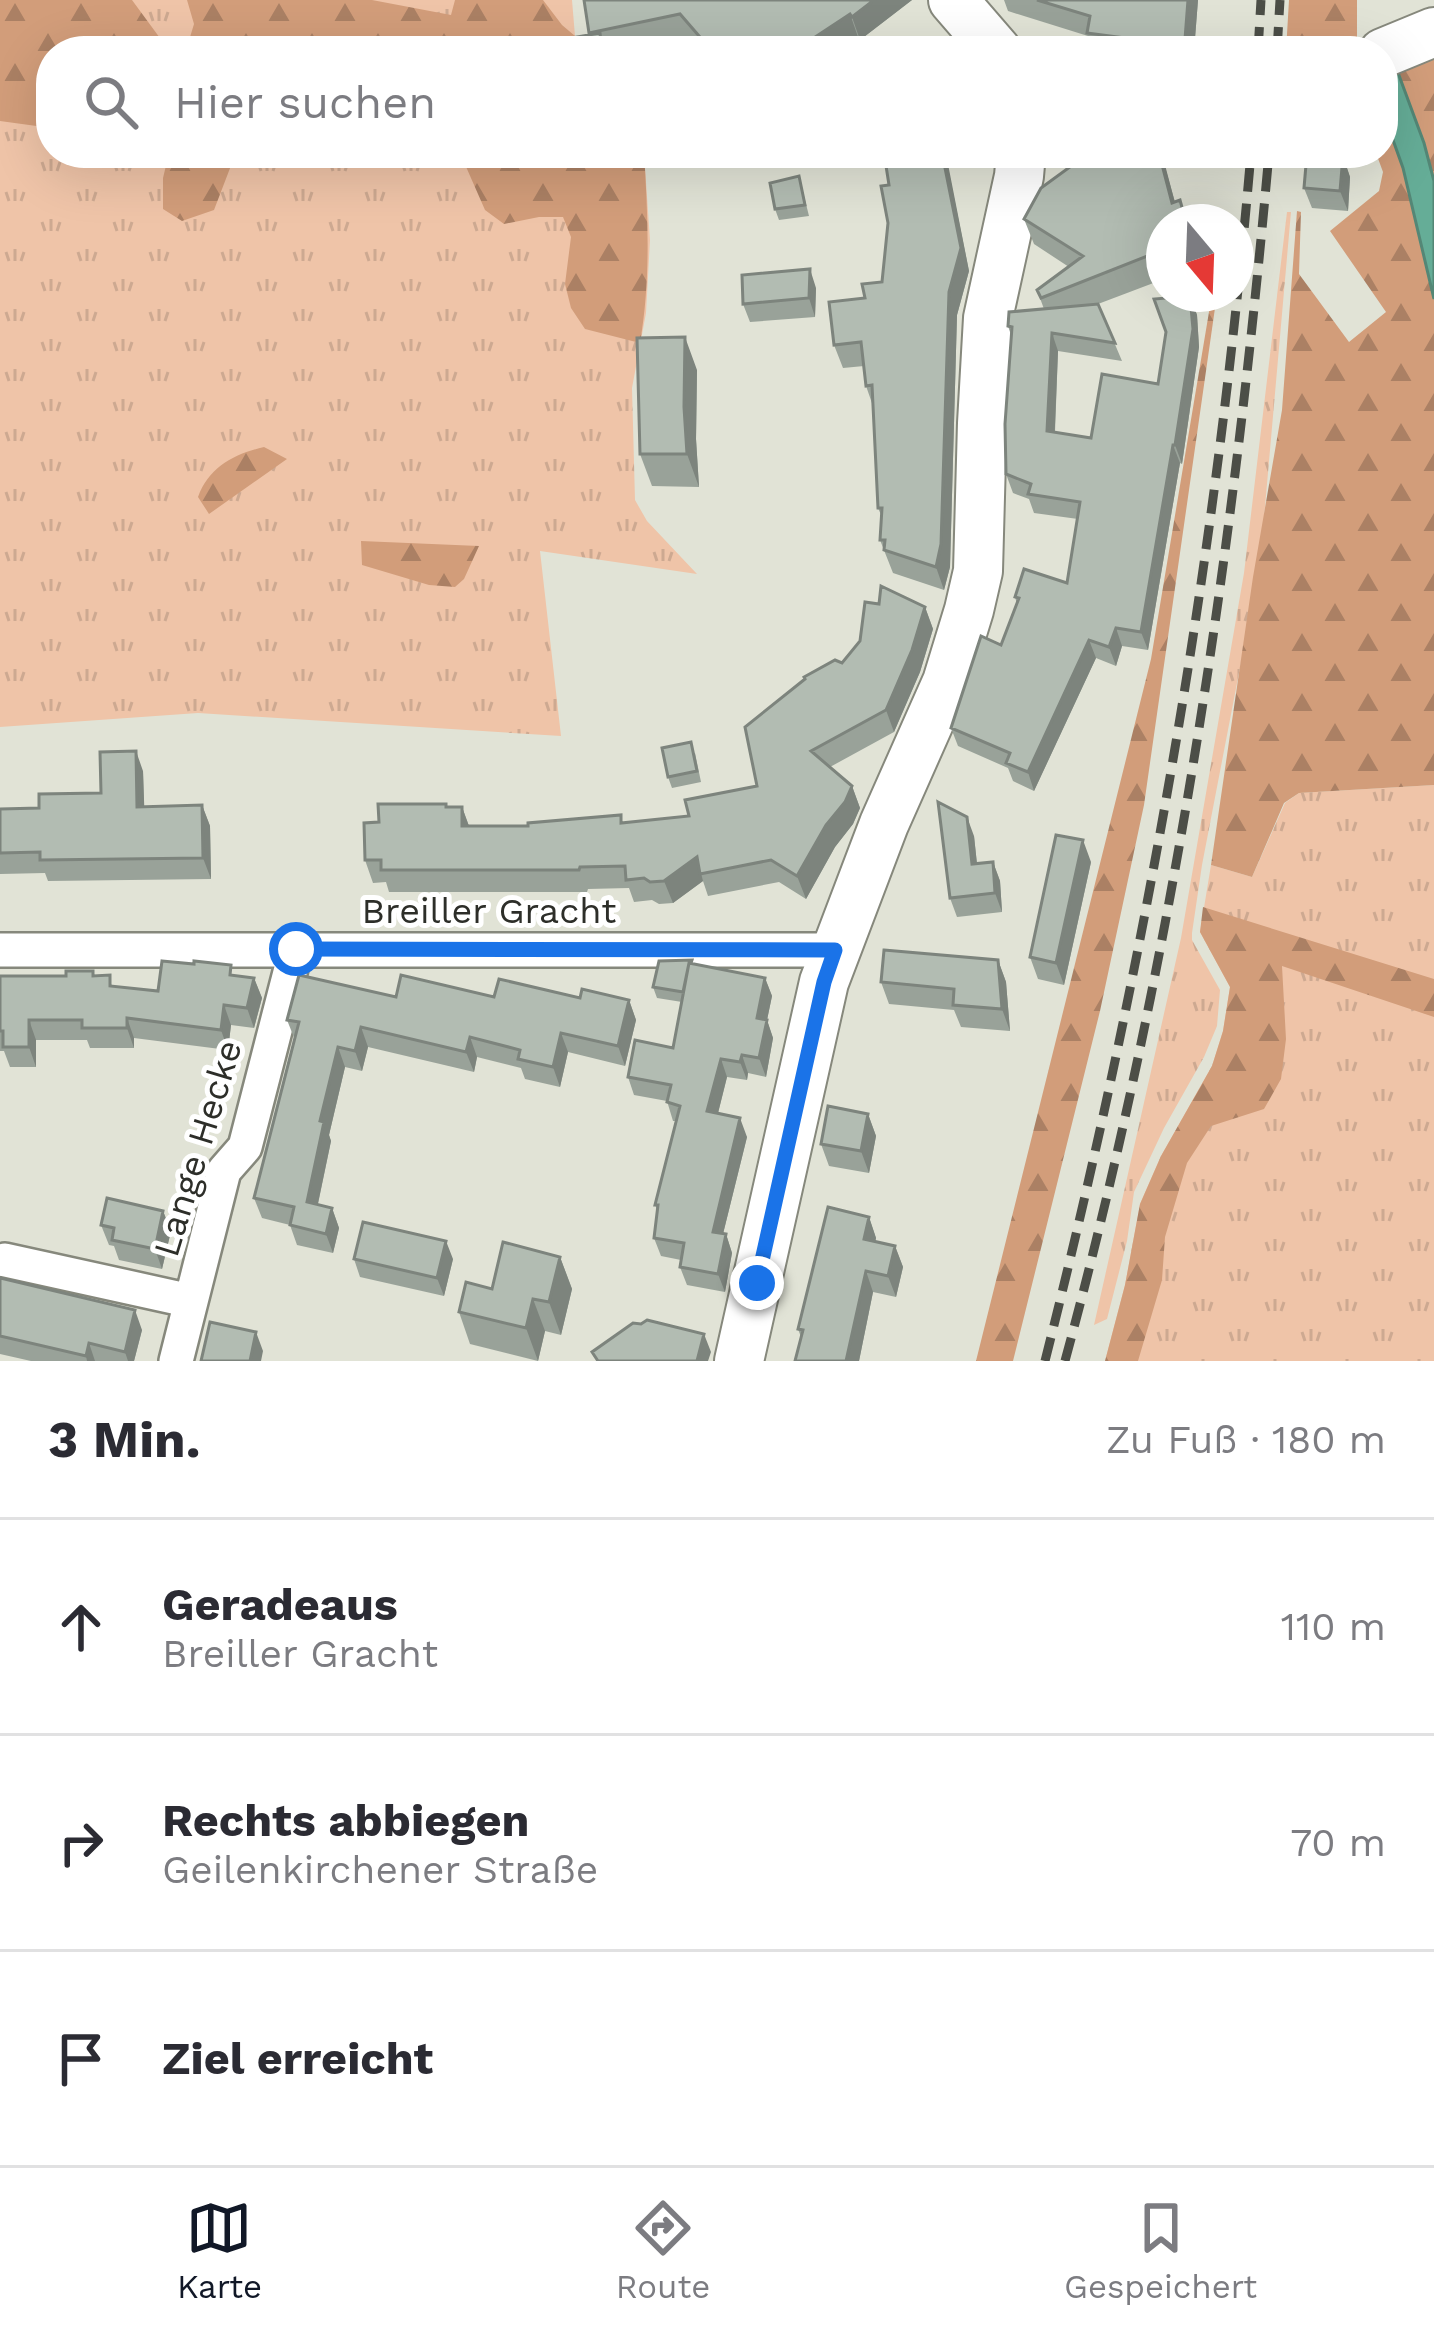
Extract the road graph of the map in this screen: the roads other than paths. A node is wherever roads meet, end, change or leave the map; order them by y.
1 (952, 0) edge
2 (1434, 32) edge
3 (984, 36) edge
4 (1398, 47) edge
5 (1020, 168) edge
6 (296, 949) junction
7 (0, 950) edge
8 (835, 950) junction
9 (5, 1260) dead end
10 (191, 1301) junction
11 (176, 1361) edge
12 (739, 1361) edge

1 - 3 main road
2 - 4 main road
5 - 8 main road
6 - 7 street, Breiller Gracht
6 - 8 street, Breiller Gracht
6 - 10 street, Lange Hecke
8 - 12 main road
9 - 10 street, Lange Hecke
10 - 11 street, Lange Hecke

